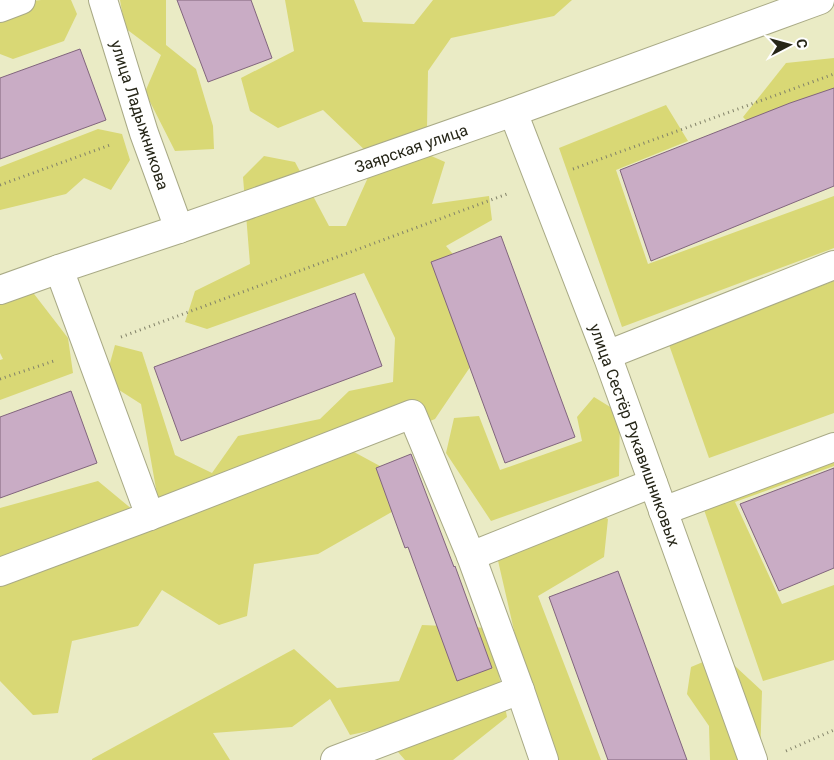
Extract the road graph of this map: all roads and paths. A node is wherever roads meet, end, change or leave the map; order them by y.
1 (20, 0) edge
2 (103, 0) edge
3 (808, 2) edge
4 (0, 8) edge
5 (834, 74) edge
6 (513, 112) junction
7 (144, 133) junction
8 (540, 182) junction
9 (0, 185) edge
10 (179, 230) junction
11 (834, 265) edge
12 (59, 269) junction
13 (0, 290) edge
14 (89, 349) junction
15 (607, 355) junction
16 (0, 379) edge
17 (834, 447) edge
18 (653, 484) junction
19 (663, 511) junction
20 (150, 516) junction
21 (471, 556) junction
22 (0, 572) edge
23 (520, 690) junction
24 (834, 730) edge
25 (781, 753) dead end
26 (335, 760) edge
27 (544, 760) edge
28 (753, 760) edge

1 - 4 street
2 - 7 street, улица Ладыжникова
3 - 6 street, Заярская улица
5 - 8 path
6 - 8 street, улица Сестёр Рукавишниковых
6 - 10 street, Заярская улица
7 - 9 path
7 - 10 street, улица Ладыжникова
8 - 14 path
8 - 15 street, улица Сестёр Рукавишниковых
10 - 12 street, Заярская улица
11 - 15 street
12 - 13 street, Заярская улица
12 - 14 street
14 - 16 path
14 - 20 street
15 - 18 street, улица Сестёр Рукавишниковых
17 - 19 street
18 - 19 street, улица Сестёр Рукавишниковых
18 - 21 street
19 - 28 street, улица Сестёр Рукавишниковых
20 - 21 street
20 - 22 street
21 - 23 street
23 - 26 street
23 - 27 street
24 - 25 path

